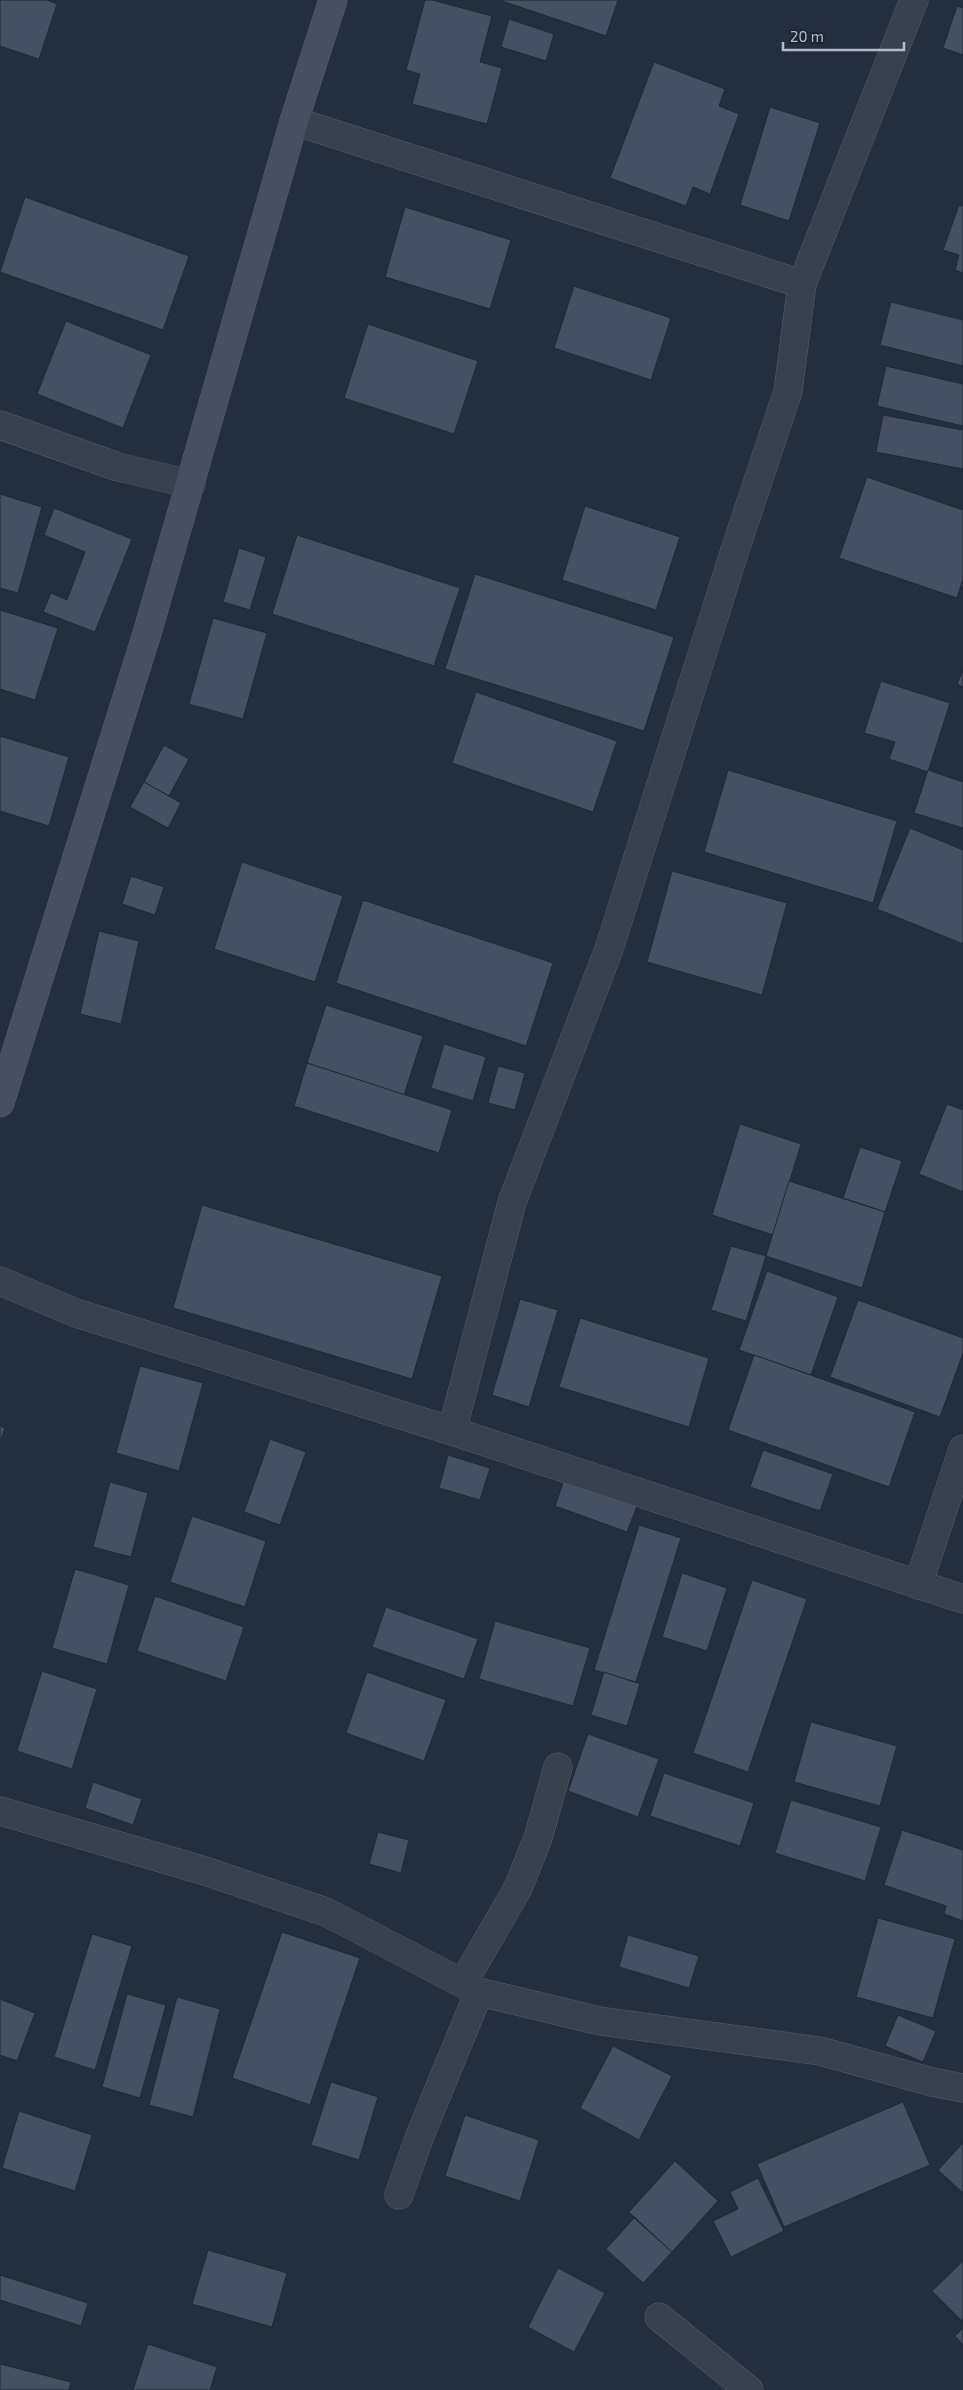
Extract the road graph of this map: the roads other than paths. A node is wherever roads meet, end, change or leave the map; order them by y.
1 (333, 0) edge
2 (914, 0) edge
3 (294, 121) junction
4 (802, 284) junction
5 (0, 425) edge
6 (191, 484) junction
7 (0, 1103) edge
8 (0, 1281) edge
9 (452, 1432) junction
10 (963, 1450) edge
11 (918, 1585) junction
12 (963, 1600) edge
13 (558, 1767) dead end
14 (0, 1811) edge
15 (471, 1987) junction
16 (963, 2088) edge
17 (399, 2195) dead end
18 (659, 2317) dead end
19 (749, 2390) edge

1 - 3 street
2 - 4 street
3 - 4 street
3 - 6 street
4 - 9 street
5 - 6 street
6 - 7 street
8 - 9 street
9 - 11 street
10 - 11 street
11 - 12 street
13 - 15 street
14 - 15 street
15 - 16 street
15 - 17 street
18 - 19 street

